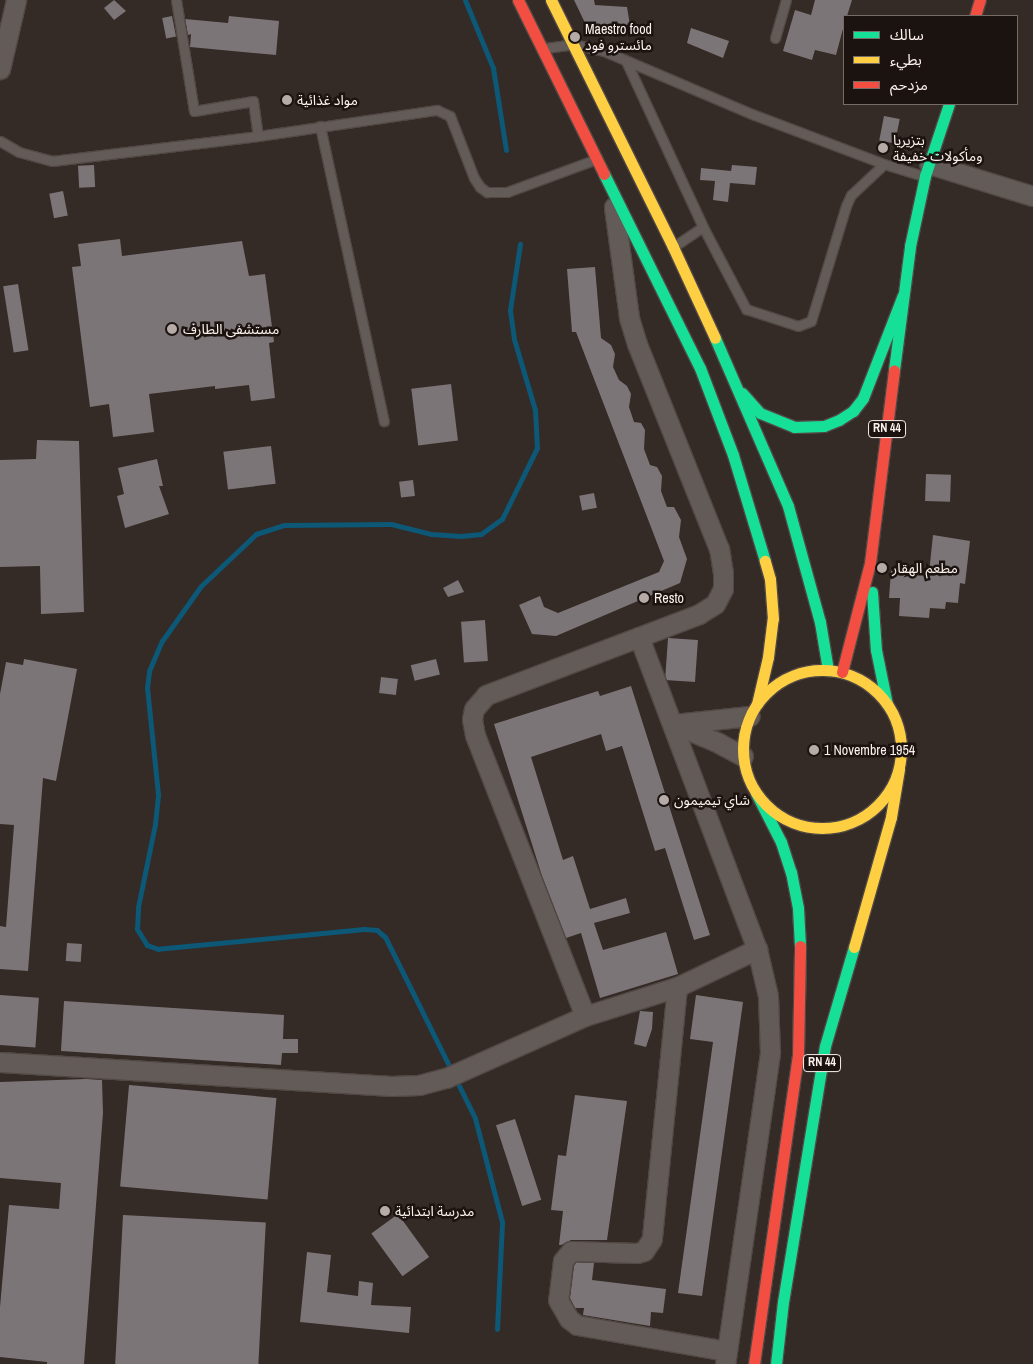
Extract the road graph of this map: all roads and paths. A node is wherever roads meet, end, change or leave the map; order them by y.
1 (16, 0) edge
2 (176, 0) edge
3 (518, 0) edge
4 (551, 0) edge
5 (786, 0) edge
6 (980, 0) edge
7 (975, 15) edge
8 (775, 38) dead end
9 (573, 44) junction
10 (542, 49) junction
11 (626, 61) junction
12 (0, 69) edge
13 (949, 105) edge
14 (320, 126) junction
15 (258, 136) junction
16 (0, 141) edge
17 (596, 159) junction
18 (884, 164) junction
19 (927, 170) junction
20 (612, 194) junction
21 (1033, 196) edge
22 (703, 227) junction
23 (673, 247) junction
24 (903, 295) junction
25 (719, 347) junction
26 (384, 421) dead end
27 (870, 564) junction
28 (640, 637) junction
29 (828, 670) junction
30 (842, 672) junction
31 (887, 704) junction
32 (753, 710) junction
33 (674, 724) junction
34 (743, 756) junction
35 (899, 769) junction
36 (756, 793) junction
37 (758, 949) junction
38 (677, 987) junction
39 (585, 1016) junction
40 (0, 1062) edge
41 (726, 1358) edge
42 (754, 1364) edge
43 (776, 1364) edge

1 - 12 street
2 - 15 lane
3 - 10 main road
4 - 9 main road
5 - 8 lane
6 - 7 main road
9 - 10 lane
9 - 11 lane
9 - 23 main road
10 - 17 main road
11 - 18 lane
11 - 22 lane
13 - 19 main road, RN 44
14 - 15 lane
14 - 17 lane
14 - 26 lane
15 - 16 lane
17 - 20 main road
18 - 19 lane
18 - 22 lane
19 - 21 street
19 - 24 main road, RN 44
20 - 28 street
20 - 32 main road
22 - 23 lane
23 - 25 main road
24 - 25 main road
24 - 27 main road, RN 44
25 - 29 main road
27 - 30 main road, RN 44
27 - 31 main road, RN 44
28 - 33 street
28 - 39 street
29 - 30 main road
29 - 32 main road
30 - 31 main road
31 - 35 main road
32 - 33 street
32 - 34 main road
33 - 34 street
33 - 37 street
34 - 36 main road
35 - 36 main road
35 - 43 main road, RN 44
36 - 42 main road, RN 44
37 - 38 street
37 - 41 street
38 - 39 street
38 - 41 street
39 - 40 street

